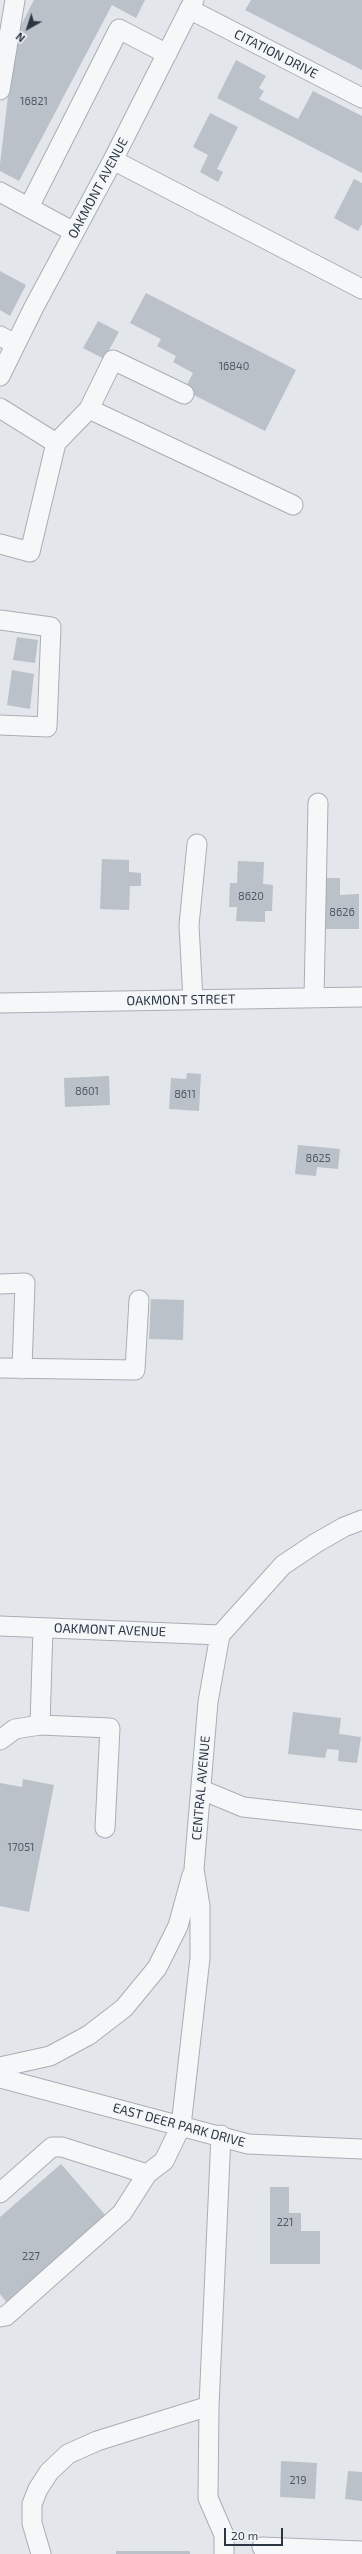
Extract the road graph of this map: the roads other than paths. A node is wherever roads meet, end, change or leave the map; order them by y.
1 (15, 0) edge
2 (192, 5) edge
3 (167, 54) junction
4 (0, 90) edge
5 (362, 98) edge
6 (113, 160) junction
7 (0, 192) edge
8 (29, 207) junction
9 (74, 232) junction
10 (362, 289) edge
11 (8, 340) edge
12 (0, 376) edge
13 (184, 394) dead end
14 (0, 408) edge
15 (89, 409) junction
16 (56, 443) junction
17 (293, 505) dead end
18 (0, 544) edge
19 (0, 620) edge
20 (0, 725) edge
21 (318, 803) dead end
22 (197, 844) dead end
23 (362, 997) edge
24 (314, 998) junction
25 (193, 1000) junction
26 (0, 1003) edge
27 (0, 1284) edge
28 (139, 1300) dead end
29 (0, 1368) edge
30 (22, 1369) junction
31 (362, 1520) edge
32 (0, 1626) edge
33 (43, 1628) junction
34 (220, 1635) junction
35 (40, 1725) junction
36 (0, 1740) edge
37 (202, 1790) junction
38 (362, 1820) edge
39 (105, 1828) dead end
40 (194, 1869) junction
41 (0, 2067) edge
42 (0, 2078) edge
43 (181, 2126) junction
44 (221, 2136) junction
45 (362, 2149) edge
46 (147, 2174) junction
47 (0, 2194) edge
48 (0, 2317) edge
49 (209, 2406) junction
50 (262, 2547) dead end
51 (362, 2550) edge
52 (41, 2554) edge
53 (224, 2554) edge

1 - 4 street
2 - 3 street, OAKMONT AVENUE
2 - 5 street, CITATION DRIVE
3 - 6 street, OAKMONT AVENUE
3 - 8 street
6 - 9 street, OAKMONT AVENUE
6 - 10 street
7 - 8 street
8 - 9 street
9 - 11 street, OAKMONT AVENUE
11 - 12 street, OAKMONT AVENUE
13 - 15 street
14 - 16 street
15 - 16 street
15 - 17 street
16 - 18 street
19 - 20 street
21 - 24 street
22 - 25 street
23 - 24 street, OAKMONT STREET
24 - 25 street, OAKMONT STREET
25 - 26 street, OAKMONT STREET
27 - 30 street
28 - 30 street
29 - 30 street
31 - 34 street
32 - 33 street, OAKMONT AVENUE
33 - 34 street, OAKMONT AVENUE
33 - 35 street
34 - 37 street, CENTRAL AVENUE
35 - 36 street
35 - 39 street
37 - 38 street
37 - 40 street, CENTRAL AVENUE
40 - 41 street
40 - 43 street, CENTRAL AVENUE
42 - 43 street, EAST DEER PARK DRIVE
43 - 44 street, EAST DEER PARK DRIVE
43 - 46 street, CENTRAL AVENUE
44 - 45 street, EAST DEER PARK DRIVE
44 - 49 street
46 - 47 street
46 - 48 street, CENTRAL AVENUE
49 - 52 street
49 - 53 street
50 - 51 street

